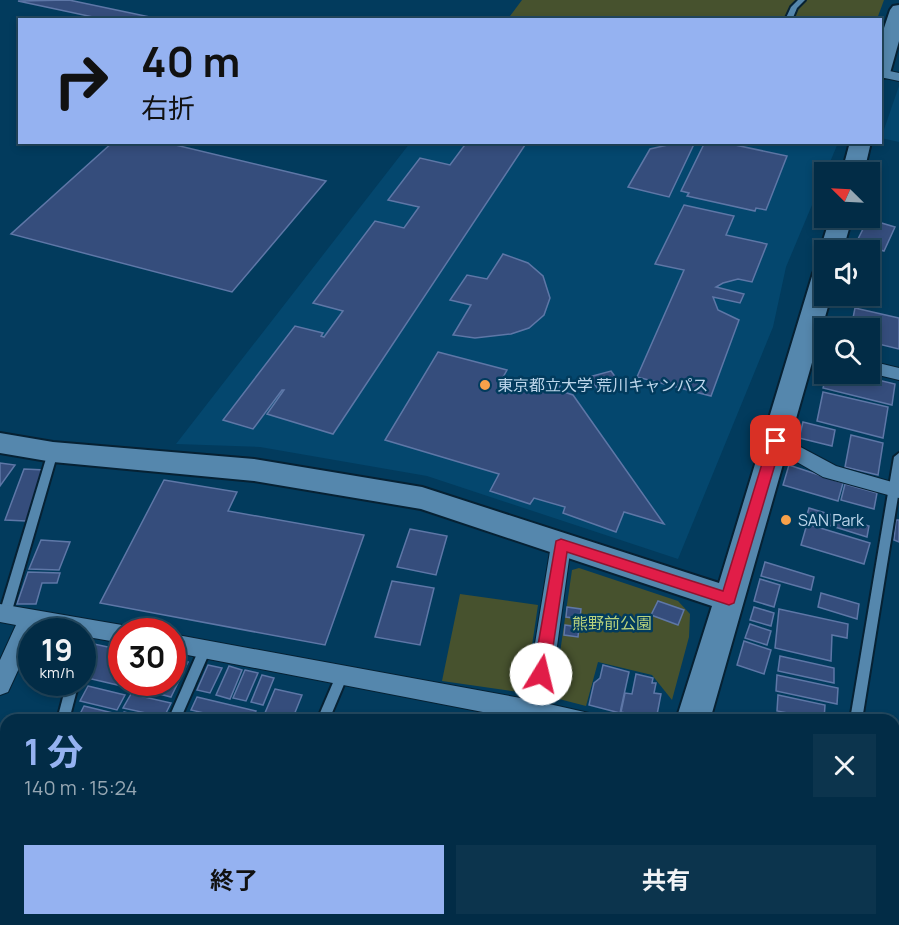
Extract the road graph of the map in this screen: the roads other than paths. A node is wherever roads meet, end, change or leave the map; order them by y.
1 (802, 0) edge
2 (793, 3) edge
3 (899, 10) edge
4 (789, 18) edge
5 (896, 34) edge
6 (882, 68) edge
7 (882, 73) edge
8 (899, 77) edge
9 (860, 144) edge
10 (856, 162) edge
11 (820, 306) edge
12 (813, 354) edge
13 (880, 370) edge
14 (899, 374) edge
15 (776, 441) junction
16 (0, 443) edge
17 (53, 452) junction
18 (899, 458) edge
19 (896, 490) edge
20 (561, 545) junction
21 (729, 599) junction
22 (3, 613) edge
23 (30, 618) edge
24 (18, 645) edge
25 (186, 646) edge
26 (205, 649) junction
27 (342, 675) junction
28 (0, 686) edge
29 (69, 696) edge
30 (65, 714) edge
31 (177, 714) edge
32 (326, 714) edge
33 (531, 714) edge
34 (536, 714) edge
35 (695, 714) edge
36 (857, 714) edge

1 - 2 lane
2 - 4 lane
3 - 5 street
5 - 6 street
7 - 8 street
9 - 10 street
11 - 12 street
12 - 15 street
13 - 14 street
15 - 19 street
15 - 21 street
16 - 17 street
17 - 20 street
17 - 22 lane
18 - 19 lane
19 - 36 lane
20 - 21 street
20 - 34 street
21 - 35 street
22 - 23 street
24 - 28 street
25 - 26 street
26 - 27 street
26 - 31 lane
27 - 32 lane
27 - 33 street
29 - 30 lane

